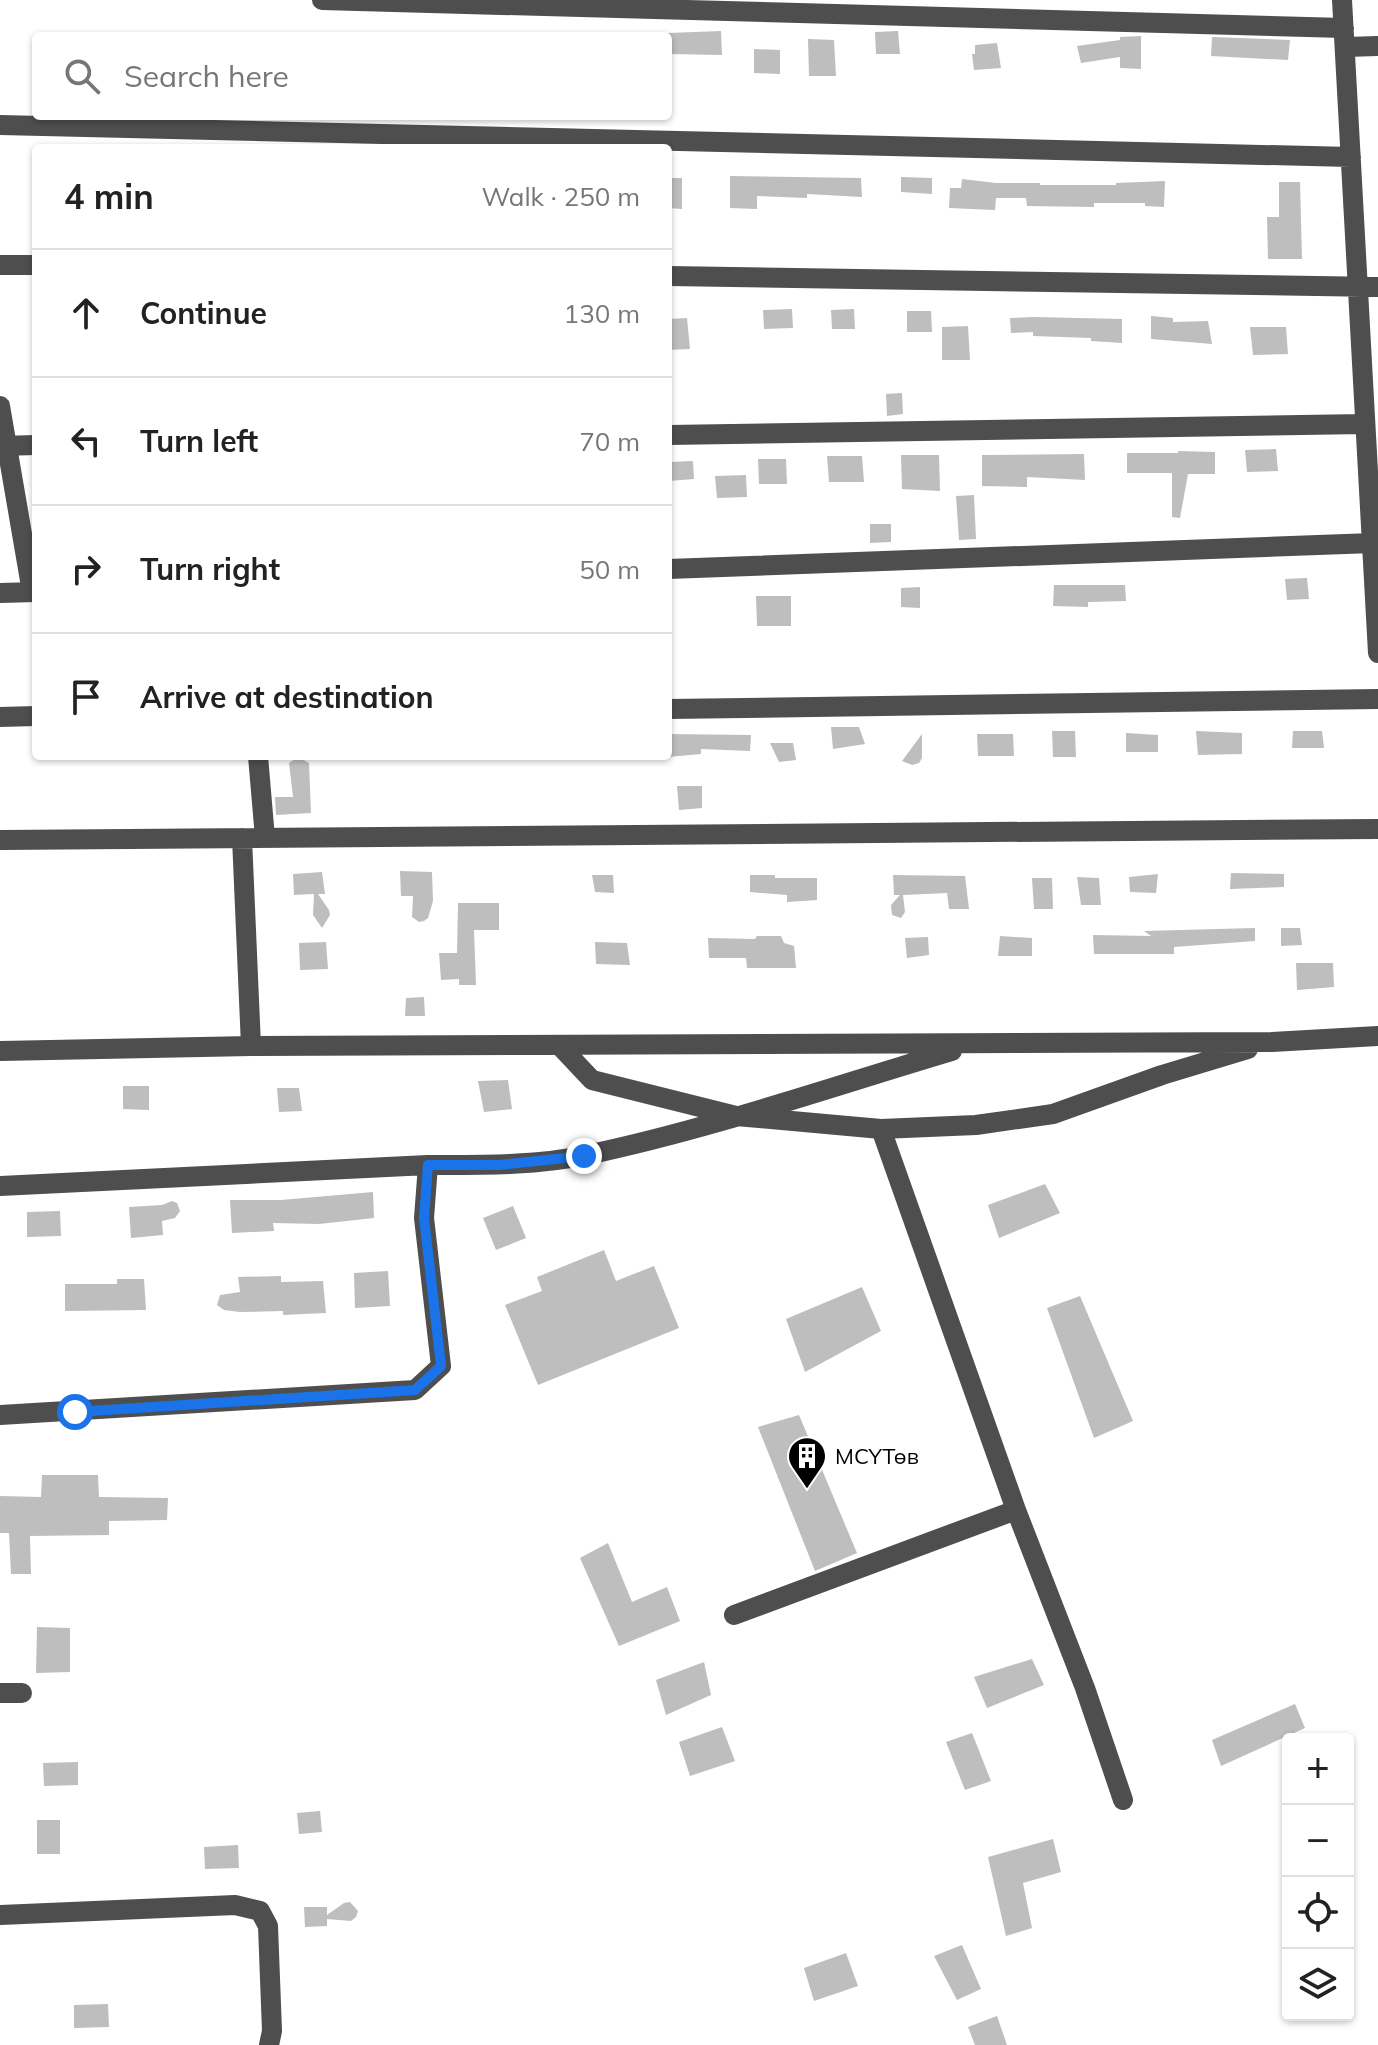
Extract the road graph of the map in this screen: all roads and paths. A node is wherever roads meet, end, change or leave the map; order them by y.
1 (322, 0) edge
2 (1342, 0) edge
3 (1344, 37) junction
4 (1378, 46) edge
5 (0, 125) edge
6 (1351, 157) junction
7 (0, 265) edge
8 (32, 265) edge
9 (672, 276) edge
10 (1368, 287) edge
11 (0, 406) edge
12 (1364, 424) junction
13 (672, 435) edge
14 (32, 445) edge
15 (4, 446) edge
16 (1373, 543) junction
17 (672, 569) edge
18 (32, 582) edge
19 (1377, 587) edge
20 (32, 592) edge
21 (0, 593) edge
22 (1378, 653) edge
23 (1378, 699) edge
24 (672, 709) edge
25 (32, 716) edge
26 (0, 717) edge
27 (258, 760) edge
28 (1378, 829) edge
29 (242, 838) junction
30 (265, 838) junction
31 (0, 840) edge
32 (1378, 1036) edge
33 (1272, 1042) junction
34 (975, 1044) junction
35 (559, 1045) junction
36 (251, 1046) junction
37 (0, 1051) edge
38 (736, 1116) junction
39 (881, 1129) junction
40 (428, 1165) junction
41 (0, 1186) edge
42 (0, 1415) edge
43 (1016, 1510) junction
44 (734, 1615) dead end
45 (0, 1693) edge
46 (22, 1693) dead end
47 (1123, 1800) dead end
48 (0, 1915) edge
49 (269, 2045) edge

1 - 3 street
2 - 3 street
3 - 4 street
3 - 6 street
5 - 6 street
6 - 10 street
7 - 8 street
9 - 10 street
10 - 12 street
11 - 15 street
12 - 13 street
12 - 16 street
14 - 15 street
15 - 18 street
16 - 17 street
16 - 19 street
19 - 22 street
20 - 21 street
23 - 24 street
25 - 26 street
27 - 30 street
28 - 30 street
29 - 30 street
29 - 31 street
29 - 36 street
32 - 33 street
33 - 34 street
33 - 39 street
34 - 35 street
34 - 38 street
35 - 36 street
35 - 38 street
36 - 37 street
38 - 39 street
38 - 40 street
39 - 43 street
40 - 41 street
40 - 42 street
43 - 44 street
43 - 47 street
45 - 46 street
48 - 49 street

